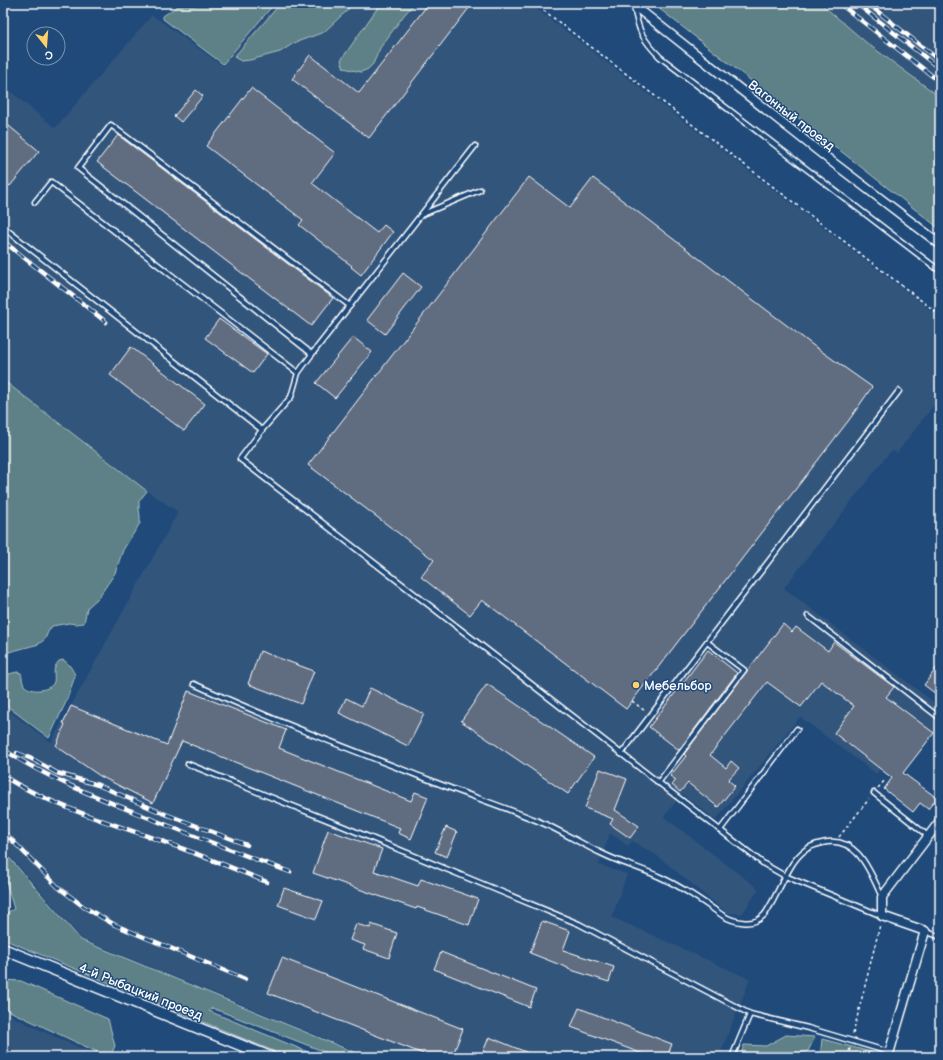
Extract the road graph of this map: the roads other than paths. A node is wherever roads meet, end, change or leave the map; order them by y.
1 (632, 4) edge
2 (475, 146) dead end
3 (480, 190) dead end
4 (35, 202) dead end
5 (421, 215) junction
6 (3, 227) edge
7 (940, 244) edge
8 (940, 271) edge
9 (350, 306) junction
10 (312, 354) junction
11 (298, 373) junction
12 (899, 391) dead end
13 (262, 430) junction
14 (808, 616) dead end
15 (707, 642) junction
16 (194, 684) dead end
17 (940, 718) edge
18 (797, 730) dead end
19 (621, 754) junction
20 (188, 764) dead end
21 (658, 783) junction
22 (874, 794) road end
23 (940, 821) edge
24 (720, 830) junction
25 (928, 837) junction
26 (786, 876) junction
27 (882, 897) junction
28 (882, 916) junction
29 (925, 931) junction
30 (940, 937) edge
31 (3, 949) edge
32 (750, 1014) junction
33 (888, 1054) edge
34 (270, 1057) edge
35 (732, 1057) edge

1 - 7 street, Вагонный проезд
1 - 8 lane
2 - 5 lane
3 - 5 lane
4 - 11 lane
5 - 9 lane
6 - 13 lane
9 - 10 lane
9 - 10 lane
10 - 11 lane
11 - 13 lane
12 - 15 lane
13 - 19 lane
14 - 17 lane
15 - 19 lane
15 - 21 lane
16 - 26 lane
18 - 24 lane
19 - 21 lane
20 - 32 lane
21 - 24 lane
22 - 25 lane
23 - 25 street
24 - 26 lane
25 - 27 street
26 - 27 lane
26 - 28 lane
27 - 28 street
28 - 29 street
29 - 30 lane
29 - 33 street
31 - 34 street, 4-й Рыбацкий проезд
32 - 33 lane
32 - 35 lane

